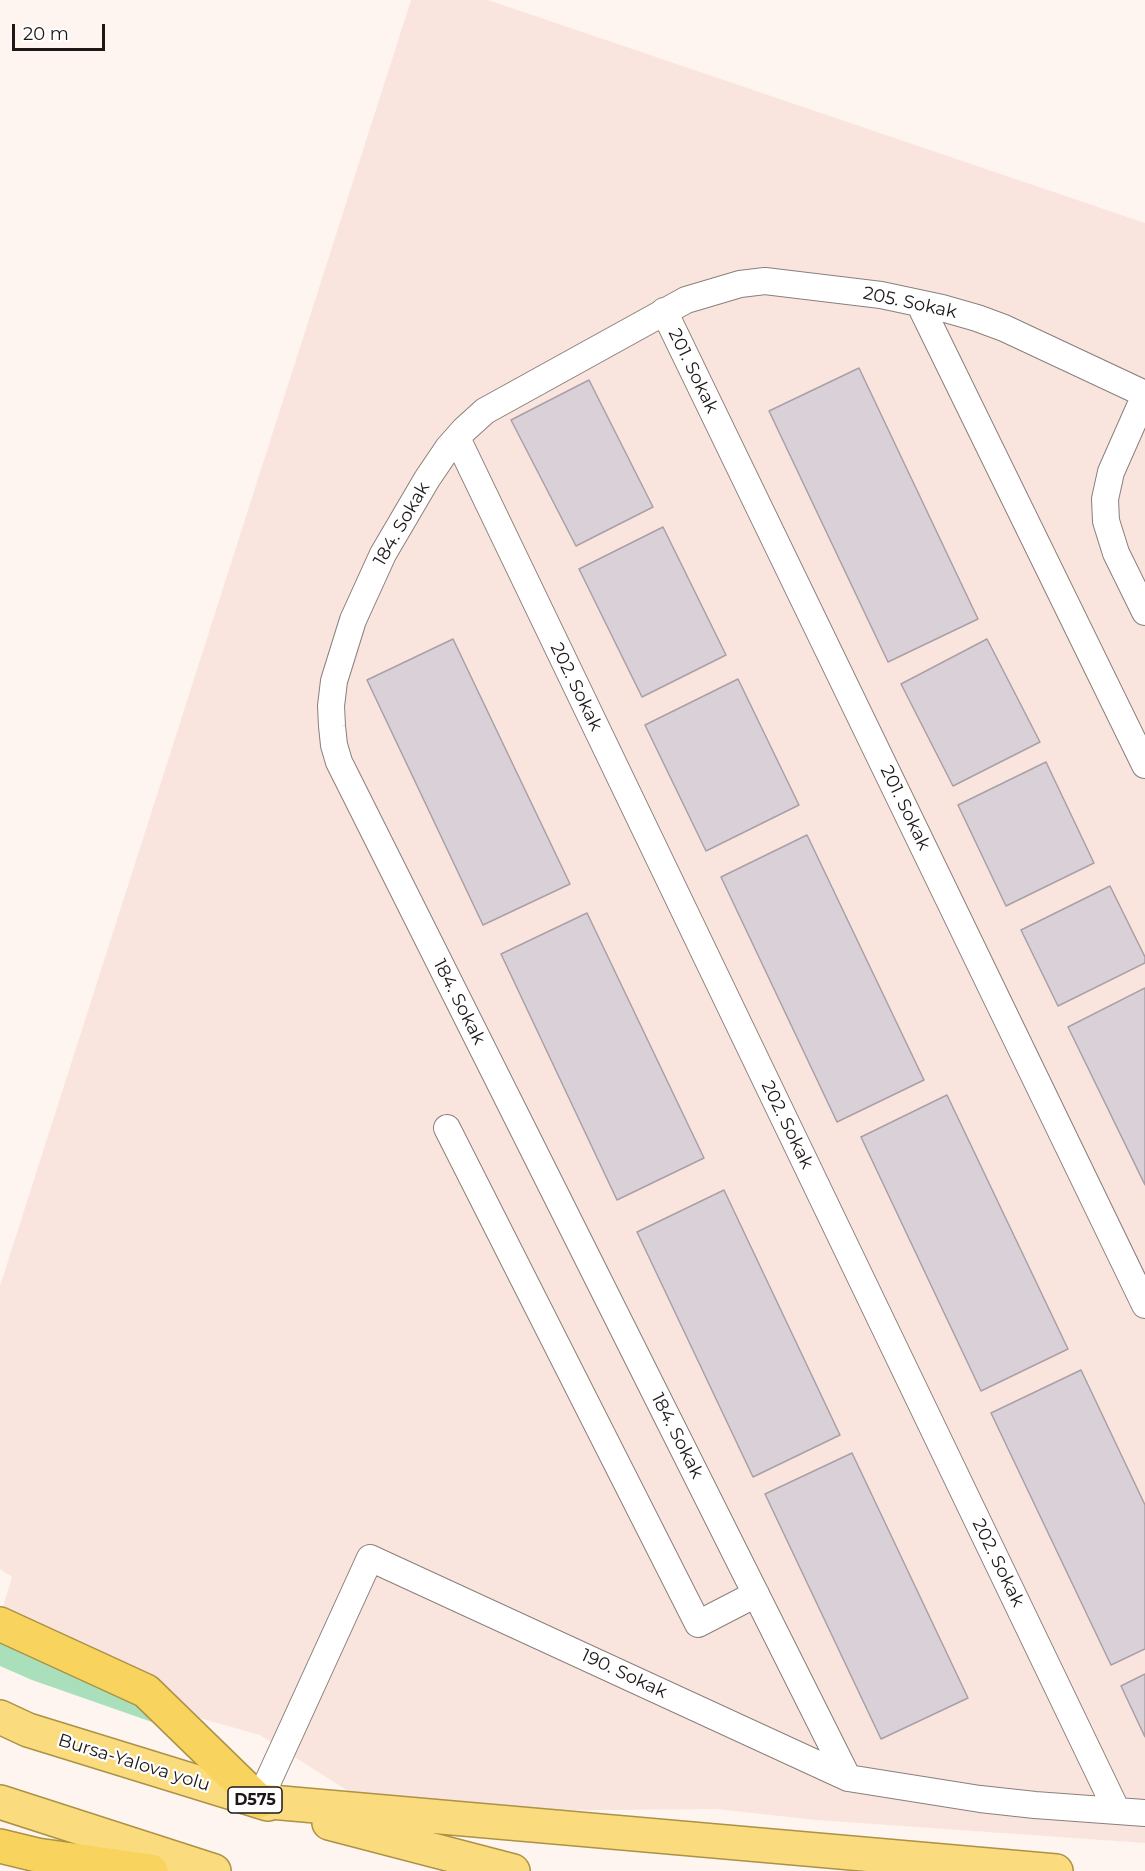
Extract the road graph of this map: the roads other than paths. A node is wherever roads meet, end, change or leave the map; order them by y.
1 (920, 303) junction
2 (664, 312) junction
3 (1145, 395) edge
4 (457, 438) junction
5 (1145, 612) edge
6 (1145, 765) edge
7 (447, 1128) dead end
8 (1145, 1305) edge
9 (756, 1594) junction
10 (0, 1624) edge
11 (0, 1717) edge
12 (848, 1778) junction
13 (259, 1801) junction
14 (0, 1802) edge
15 (1117, 1811) junction
16 (1145, 1813) edge
17 (0, 1846) edge
18 (151, 1871) edge
19 (214, 1871) edge
20 (513, 1871) edge
21 (1056, 1871) edge

1 - 2 street, 205. Sokak
1 - 3 street, 205. Sokak
1 - 6 street
2 - 4 street, 184. Sokak
2 - 8 street, 201. Sokak
3 - 5 street
4 - 9 street, 184. Sokak
4 - 15 street, 202. Sokak
7 - 9 street
9 - 12 street, 184. Sokak
10 - 13 highway
11 - 13 highway, Bursa-Yalova yolu / D575
12 - 13 street, 190. Sokak
12 - 15 street, 190. Sokak
13 - 20 highway, Bursa-Yalova yolu / D575
13 - 21 highway
14 - 19 highway
15 - 16 street, 190. Sokak
17 - 18 highway

